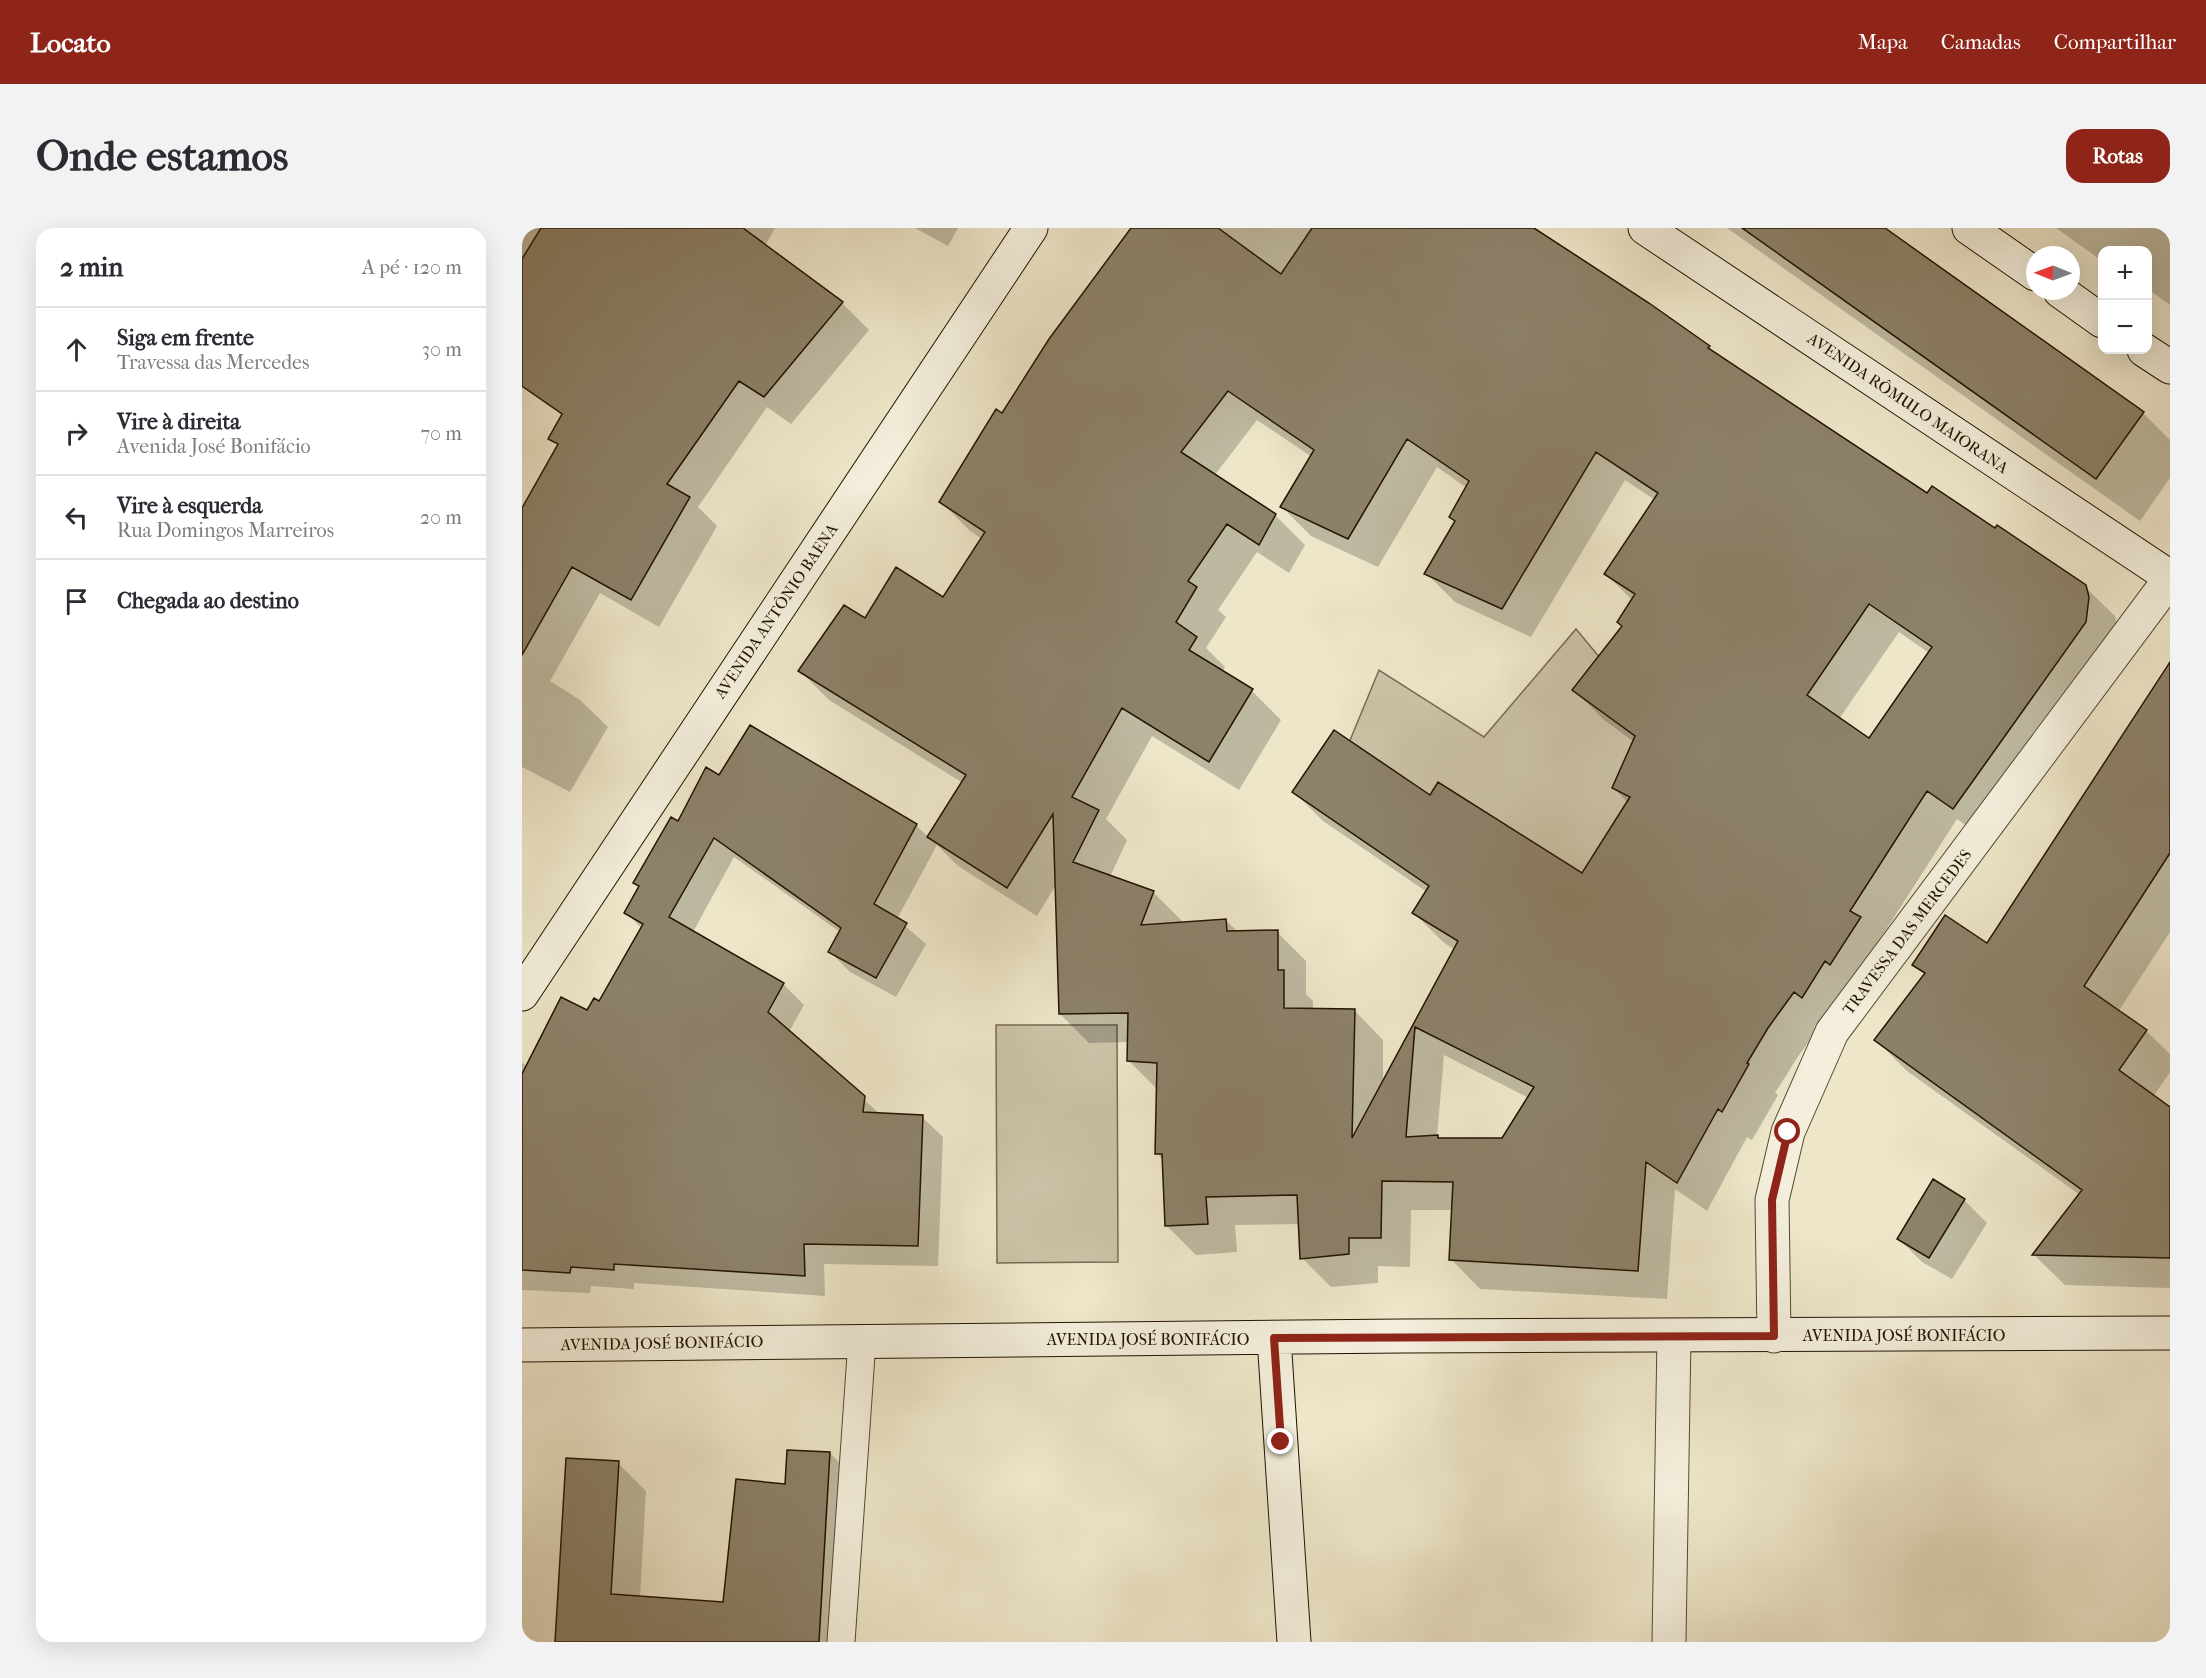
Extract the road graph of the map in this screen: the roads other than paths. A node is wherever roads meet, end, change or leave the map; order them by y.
1 (1030, 228) edge
2 (1645, 228) edge
3 (1969, 228) edge
4 (2026, 268) edge
5 (2073, 300) edge
6 (2098, 318) edge
7 (2150, 354) edge
8 (2170, 368) edge
9 (2170, 578) edge
10 (522, 994) edge
11 (2170, 1333) edge
12 (1774, 1336) junction
13 (1674, 1337) junction
14 (1274, 1338) junction
15 (862, 1341) junction
16 (522, 1345) edge
17 (841, 1642) edge
18 (1294, 1642) edge
19 (1669, 1642) edge

1 - 10 street, AVENIDA ANTÔNIO BAENA
2 - 9 street, AVENIDA RÔMULO MAIORANA
3 - 4 street
5 - 6 street
7 - 8 street
9 - 12 street, TRAVESSA DAS MERCEDES
11 - 12 street, AVENIDA JOSÉ BONIFÁCIO
12 - 13 street, AVENIDA JOSÉ BONIFÁCIO
13 - 14 street, AVENIDA JOSÉ BONIFÁCIO
13 - 19 street
14 - 15 street, AVENIDA JOSÉ BONIFÁCIO
14 - 18 street
15 - 16 street, AVENIDA JOSÉ BONIFÁCIO
15 - 17 lane

